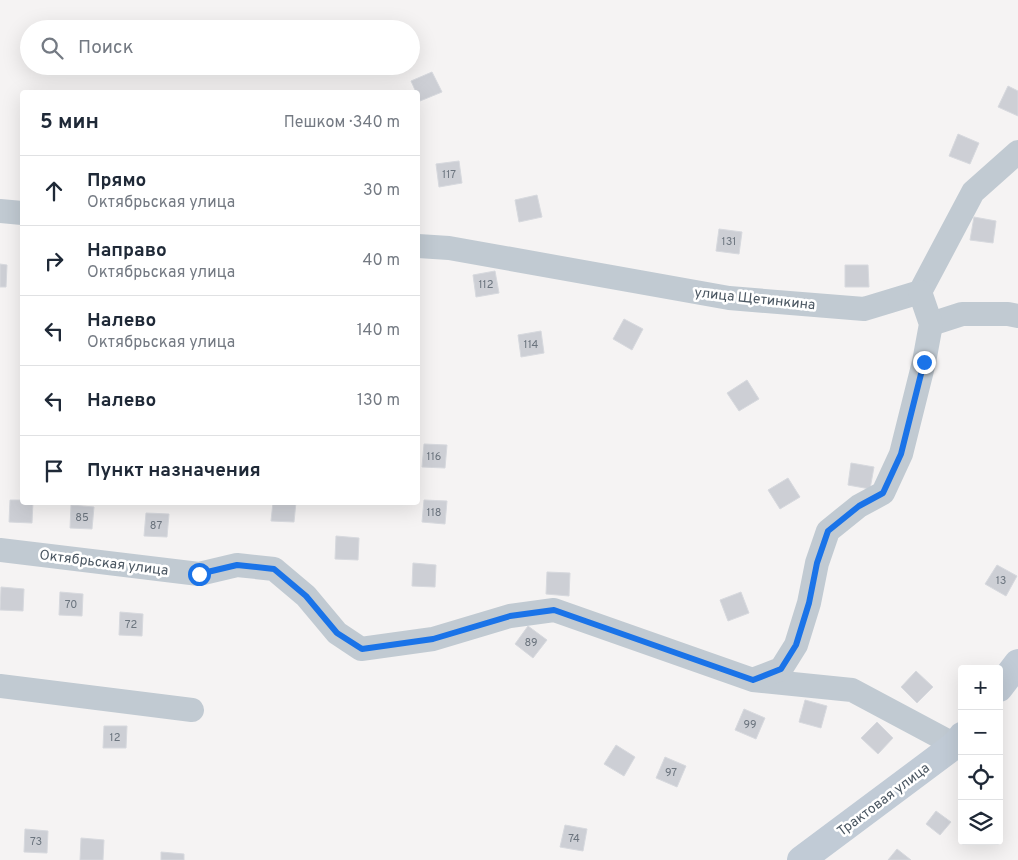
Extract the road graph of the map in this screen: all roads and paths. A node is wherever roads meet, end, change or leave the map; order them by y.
1 (1018, 152) edge
2 (0, 211) edge
3 (20, 213) edge
4 (420, 246) edge
5 (920, 292) junction
6 (1018, 316) edge
7 (931, 324) junction
8 (0, 550) edge
9 (1018, 663) edge
10 (753, 680) junction
11 (1003, 683) edge
12 (0, 686) edge
13 (192, 710) dead end
14 (958, 741) edge
15 (801, 860) edge

1 - 5 street
2 - 3 street
4 - 5 street, улица Щетинкина
5 - 7 street
6 - 7 street
7 - 10 street
8 - 10 street, Октябрьская улица
9 - 11 street
10 - 14 street, Октябрьская улица
12 - 13 street
14 - 15 street, Трактовая улица

